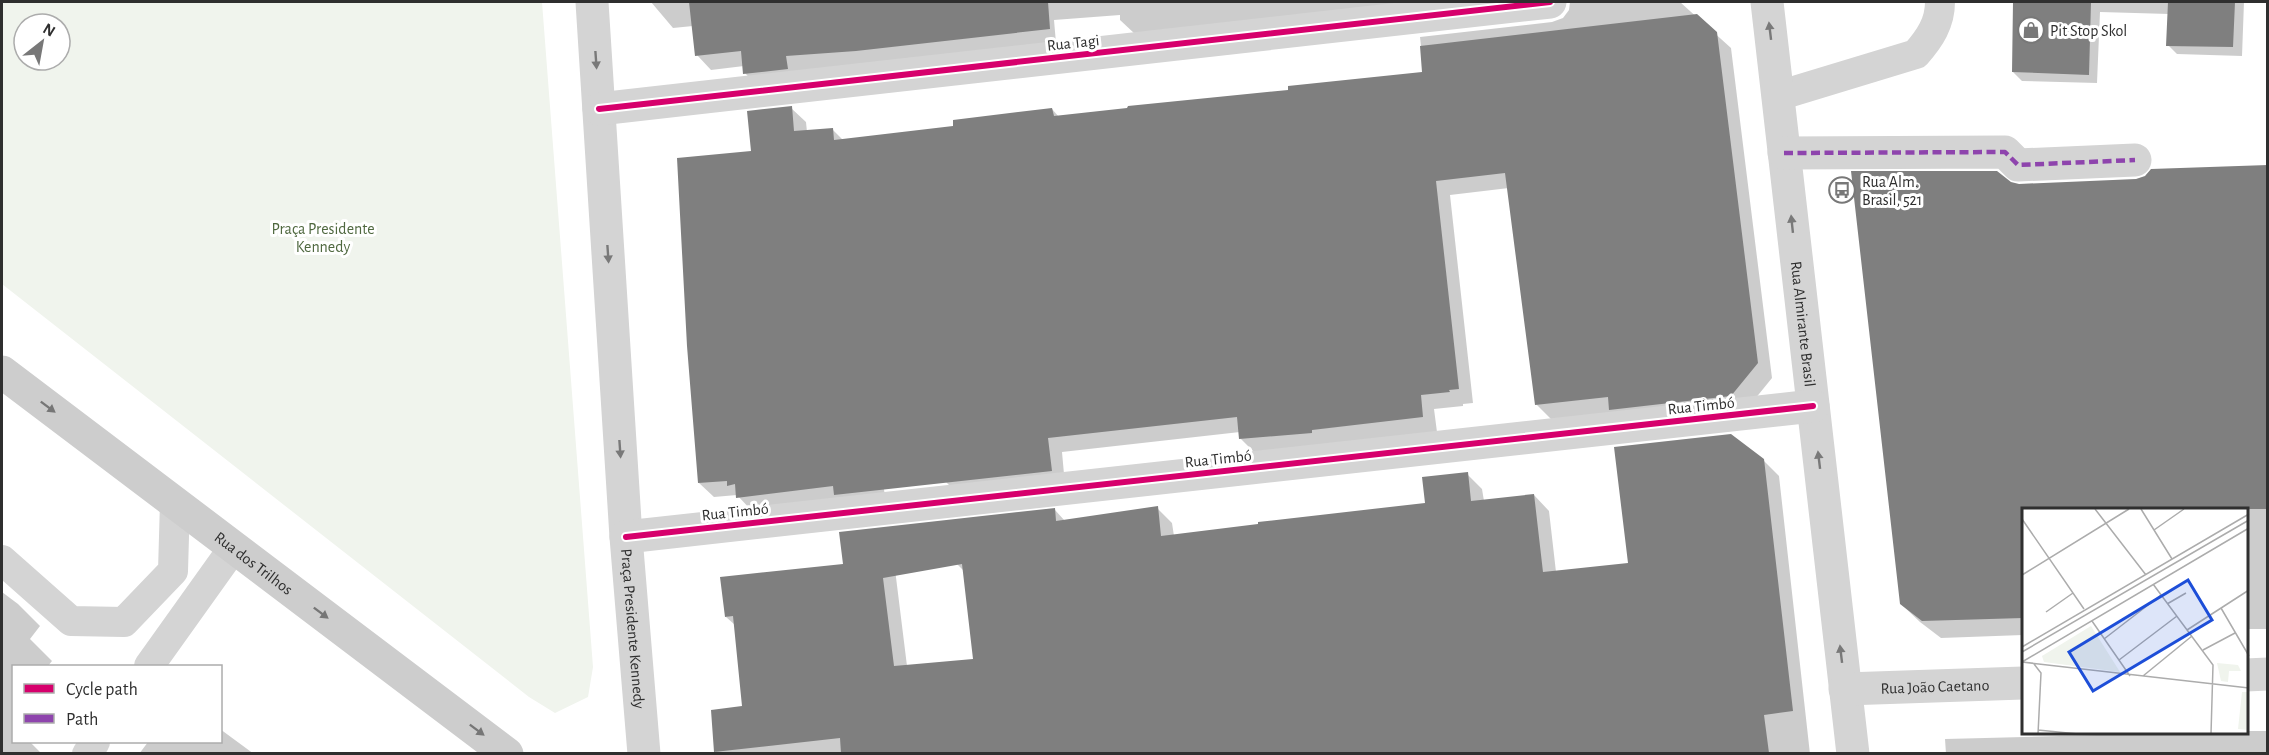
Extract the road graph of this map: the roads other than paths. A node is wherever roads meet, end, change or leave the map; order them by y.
1 (592, 2) edge
2 (1550, 2) edge
3 (1767, 2) edge
4 (1940, 2) edge
5 (1778, 96) junction
6 (599, 109) junction
7 (1784, 153) junction
8 (2135, 160) dead end
9 (2, 372) edge
10 (1813, 406) junction
11 (176, 502) junction
12 (626, 537) junction
13 (234, 547) junction
14 (2, 560) edge
15 (150, 665) edge
16 (2268, 674) edge
17 (2248, 675) edge
18 (2022, 683) edge
19 (1845, 689) junction
20 (507, 753) edge
21 (644, 753) edge
22 (1853, 753) edge

1 -> 6 street, Praça Presidente Kennedy
2 - 6 street, Rua Tagi
5 -> 3 street, Rua Almirante Brasil
4 - 5 lane
5 - 7 street, Rua Almirante Brasil
6 -> 12 street, Praça Presidente Kennedy
7 - 8 street
10 -> 7 street, Rua Almirante Brasil
9 -> 11 main road, Rua dos Trilhos
10 - 12 street, Rua Timbó
19 -> 10 street, Rua Almirante Brasil
11 - 13 main road, Rua dos Trilhos
11 - 14 lane
12 - 21 street, Praça Presidente Kennedy
13 - 15 lane
13 -> 20 main road, Rua dos Trilhos
16 - 17 street
18 - 19 street, Rua João Caetano
19 - 22 street, Rua Almirante Brasil

